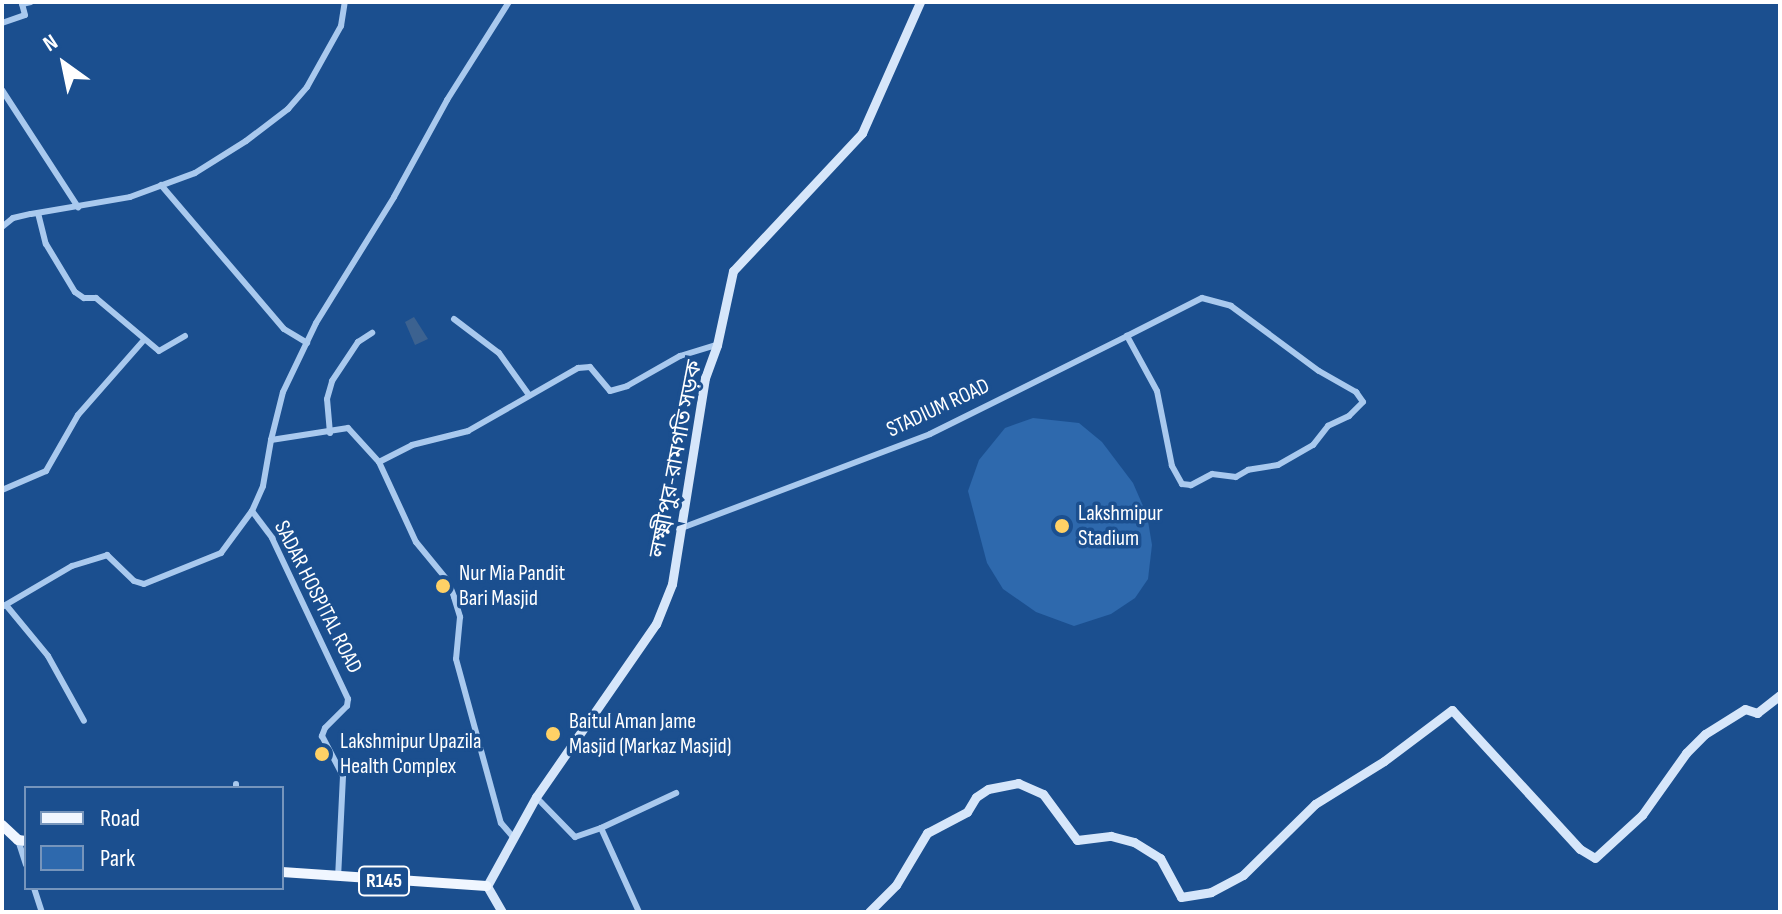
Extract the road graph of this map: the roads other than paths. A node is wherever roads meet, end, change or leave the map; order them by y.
1 (31, 2) edge
2 (345, 2) edge
3 (509, 2) edge
4 (920, 2) edge
5 (2, 23) edge
6 (2, 90) edge
7 (161, 185) junction
8 (78, 207) junction
9 (38, 213) junction
10 (2, 227) edge
11 (454, 319) dead end
12 (372, 333) dead end
13 (185, 336) dead end
14 (1127, 336) junction
15 (144, 340) junction
16 (306, 343) junction
17 (717, 345) junction
18 (529, 395) junction
19 (330, 433) junction
20 (271, 440) junction
21 (379, 462) junction
22 (2, 490) edge
23 (252, 511) junction
24 (679, 529) junction
25 (4, 606) edge
26 (1780, 695) edge
27 (84, 721) dead end
28 (676, 793) dead end
29 (536, 797) junction
30 (2, 825) edge
31 (601, 828) junction
32 (514, 838) junction
33 (22, 840) edge
34 (284, 872) edge
35 (338, 877) junction
36 (487, 886) junction
37 (35, 890) edge
38 (42, 912) edge
39 (502, 912) edge
40 (639, 912) edge
41 (869, 912) edge

1 - 5 street
2 - 7 street
3 - 16 street
4 - 17 street, লক্ষ্মীপুর-রামগতি সড়ক
6 - 8 street
7 - 8 street
7 - 16 street
8 - 9 street
9 - 10 street
9 - 15 street
11 - 18 street
12 - 19 street
13 - 15 street
14 - 14 street, STADIUM ROAD
14 - 24 street, STADIUM ROAD
15 - 22 street
16 - 20 street
17 - 18 street
17 - 24 street, লক্ষ্মীপুর-রামগতি সড়ক
18 - 21 street
19 - 20 street
19 - 21 street
20 - 23 street
21 - 32 street
23 - 25 street
23 - 35 street, SADAR HOSPITAL ROAD
24 - 29 street, লক্ষ্মীপুর-রামগতি সড়ক
25 - 27 street
26 - 41 street
28 - 31 street
29 - 31 street
29 - 32 street, লক্ষ্মীপুর-রামগতি সড়ক
30 - 33 main road
31 - 40 street
32 - 36 street, লক্ষ্মীপুর-রামগতি সড়ক
34 - 35 main road, R145
35 - 36 main road, R145
36 - 39 street
37 - 38 street

